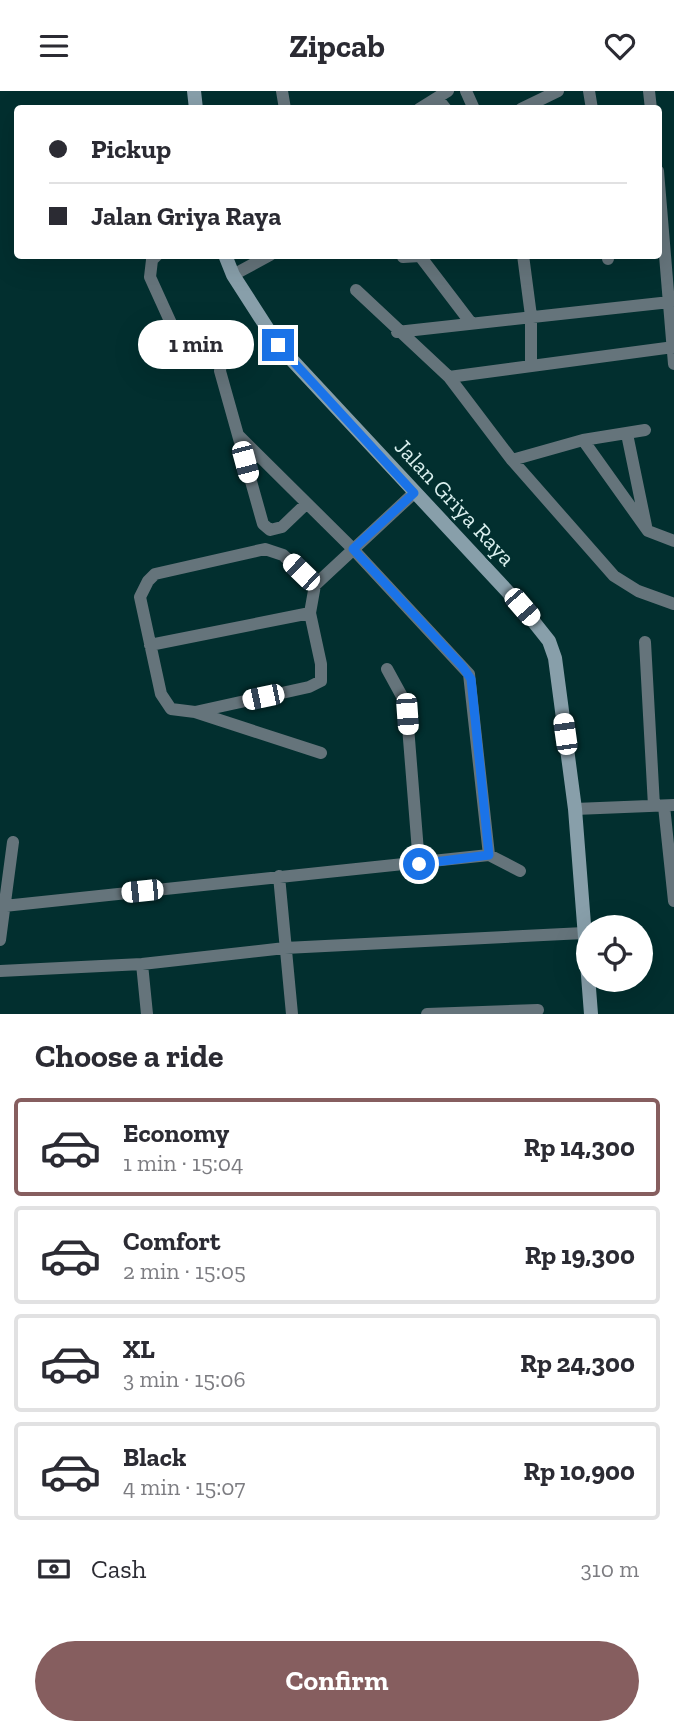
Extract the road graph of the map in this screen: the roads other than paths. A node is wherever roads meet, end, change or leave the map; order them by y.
1 (558, 91) edge
2 (442, 94) edge
3 (425, 105) edge
4 (530, 105) edge
5 (662, 215) edge
6 (153, 259) edge
7 (227, 259) edge
8 (263, 259) edge
9 (422, 259) edge
10 (524, 259) edge
11 (233, 275) junction
12 (356, 290) dead end
13 (670, 302) junction
14 (531, 316) junction
15 (471, 323) junction
16 (397, 332) junction
17 (673, 347) edge
18 (185, 353) dead end
19 (222, 357) dead end
20 (674, 364) edge
21 (531, 366) junction
22 (449, 377) junction
23 (645, 430) dead end
24 (627, 434) junction
25 (238, 435) junction
26 (583, 440) junction
27 (512, 460) junction
28 (414, 493) junction
29 (306, 504) junction
30 (648, 531) junction
31 (674, 541) edge
32 (353, 549) junction
33 (315, 586) junction
34 (674, 604) edge
35 (310, 613) junction
36 (645, 642) dead end
37 (150, 645) junction
38 (387, 669) dead end
39 (195, 712) junction
40 (321, 753) dead end
41 (664, 805) edge
42 (575, 809) junction
43 (13, 842) dead end
44 (489, 855) junction
45 (419, 864) junction
46 (520, 871) dead end
47 (279, 876) junction
48 (674, 901) edge
49 (4, 906) junction
50 (583, 915) edge
51 (576, 933) edge
52 (0, 940) edge
53 (285, 948) junction
54 (142, 964) junction
55 (0, 971) edge
56 (589, 992) edge
57 (538, 1010) dead end
58 (499, 1011) edge
59 (147, 1014) edge
60 (292, 1014) edge
61 (430, 1014) edge
62 (591, 1014) edge

1 - 4 street
2 - 3 street
5 - 13 street
6 - 18 street
7 - 11 street, Jalan Griya Raya
8 - 11 street
9 - 15 street
10 - 14 street
11 - 28 street, Jalan Griya Raya
12 - 16 street
13 - 14 street
13 - 17 street
14 - 15 street
14 - 21 street
15 - 16 street
16 - 22 street
17 - 20 street
17 - 21 street
19 - 25 street
21 - 22 street
22 - 27 street
23 - 24 street
24 - 26 street
24 - 30 street
25 - 29 street
25 - 29 street
26 - 27 street
26 - 30 street
27 - 34 street
28 - 32 street
28 - 42 street, Jalan Griya Raya
29 - 32 street
30 - 31 street
32 - 33 street
32 - 44 street
33 - 35 street
33 - 37 street
35 - 37 street
35 - 39 street
36 - 41 street
37 - 39 street
38 - 45 street
39 - 40 street
41 - 42 street
41 - 48 street
42 - 50 street, Jalan Griya Raya
43 - 49 street
44 - 45 street
44 - 46 street
45 - 47 street
47 - 49 street
47 - 53 street
49 - 52 street
51 - 53 street
53 - 54 street
53 - 60 street
54 - 55 street
54 - 59 street
56 - 62 street, Jalan Griya Raya
57 - 58 street
58 - 61 street

